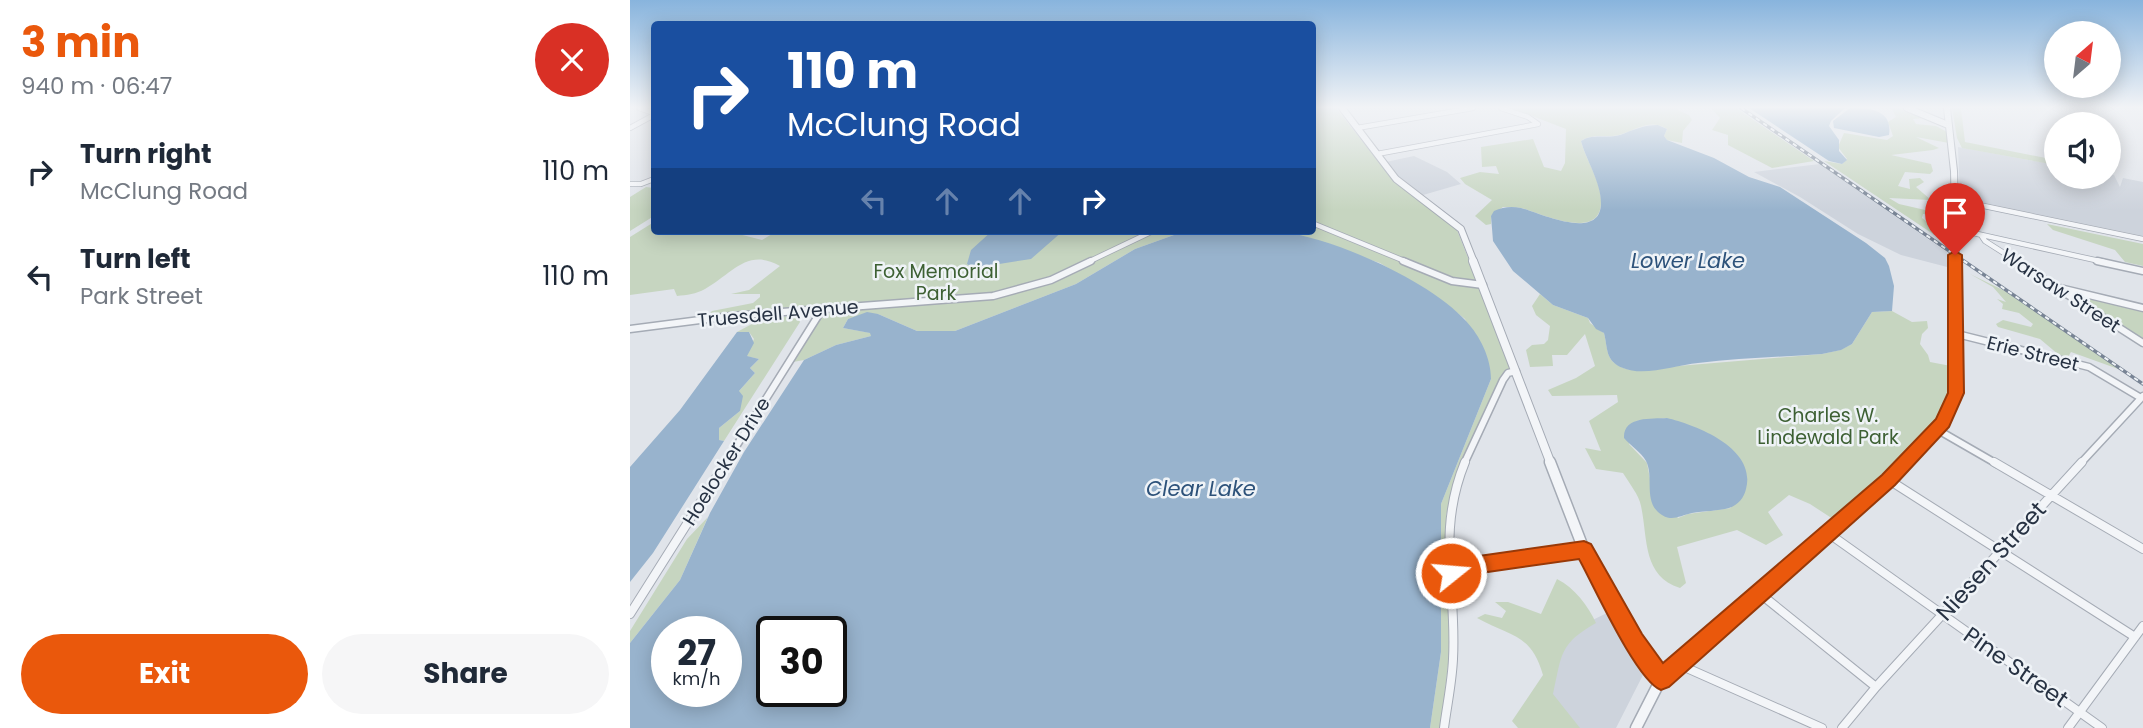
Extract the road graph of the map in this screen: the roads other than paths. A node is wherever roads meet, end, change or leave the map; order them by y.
1 (1368, 142) edge
2 (1445, 142) edge
3 (1952, 142) edge
4 (1377, 154) junction
5 (651, 181) edge
6 (630, 184) edge
7 (1955, 200) junction
8 (1316, 225) edge
9 (1955, 229) junction
10 (1145, 235) edge
11 (1981, 235) junction
12 (2143, 239) edge
13 (2143, 271) edge
14 (1483, 285) junction
15 (2055, 287) junction
16 (823, 307) junction
17 (2143, 308) edge
18 (630, 328) edge
19 (1957, 334) junction
20 (2143, 344) edge
21 (1516, 371) junction
22 (2142, 398) edge
23 (1938, 430) junction
24 (1889, 480) junction
25 (2050, 495) junction
26 (1828, 533) junction
27 (2143, 549) edge
28 (1584, 550) junction
29 (2001, 553) junction
30 (1451, 569) junction
31 (1758, 592) junction
32 (630, 614) edge
33 (1943, 616) junction
34 (2143, 626) edge
35 (2135, 637) junction
36 (1680, 665) junction
37 (1661, 679) junction
38 (1876, 687) junction
39 (2080, 712) junction
40 (1444, 728) edge
41 (1636, 728) edge
42 (1822, 728) edge
43 (1842, 728) edge
44 (2068, 728) edge
45 (2102, 728) edge

1 - 4 street
2 - 4 street
3 - 7 street
4 - 14 street
5 - 6 street
7 - 9 street
7 - 12 street
8 - 14 street
9 - 11 street
9 - 19 street
10 - 16 street, Truesdell Avenue
11 - 13 street
11 - 15 street, Warsaw Street
14 - 21 street
15 - 17 street
15 - 20 street, Warsaw Street
16 - 18 street, Truesdell Avenue
16 - 32 street, Hoelocker Drive
19 - 22 street, Erie Street
19 - 23 street
21 - 28 street
21 - 30 street
22 - 25 street, Niesen Street
23 - 24 street
23 - 25 street
24 - 26 street
24 - 29 street
25 - 27 street
25 - 29 street, Niesen Street
26 - 31 street
26 - 33 street, Pine Street
28 - 30 street
28 - 37 street
29 - 33 street, Niesen Street
29 - 35 street
30 - 40 street
31 - 36 street
31 - 38 street
33 - 38 street, Niesen Street
33 - 39 street, Pine Street
34 - 35 street
35 - 39 street
36 - 37 street
36 - 42 street
37 - 41 street
38 - 43 street, Niesen Street
39 - 44 street
39 - 45 street, Pine Street

